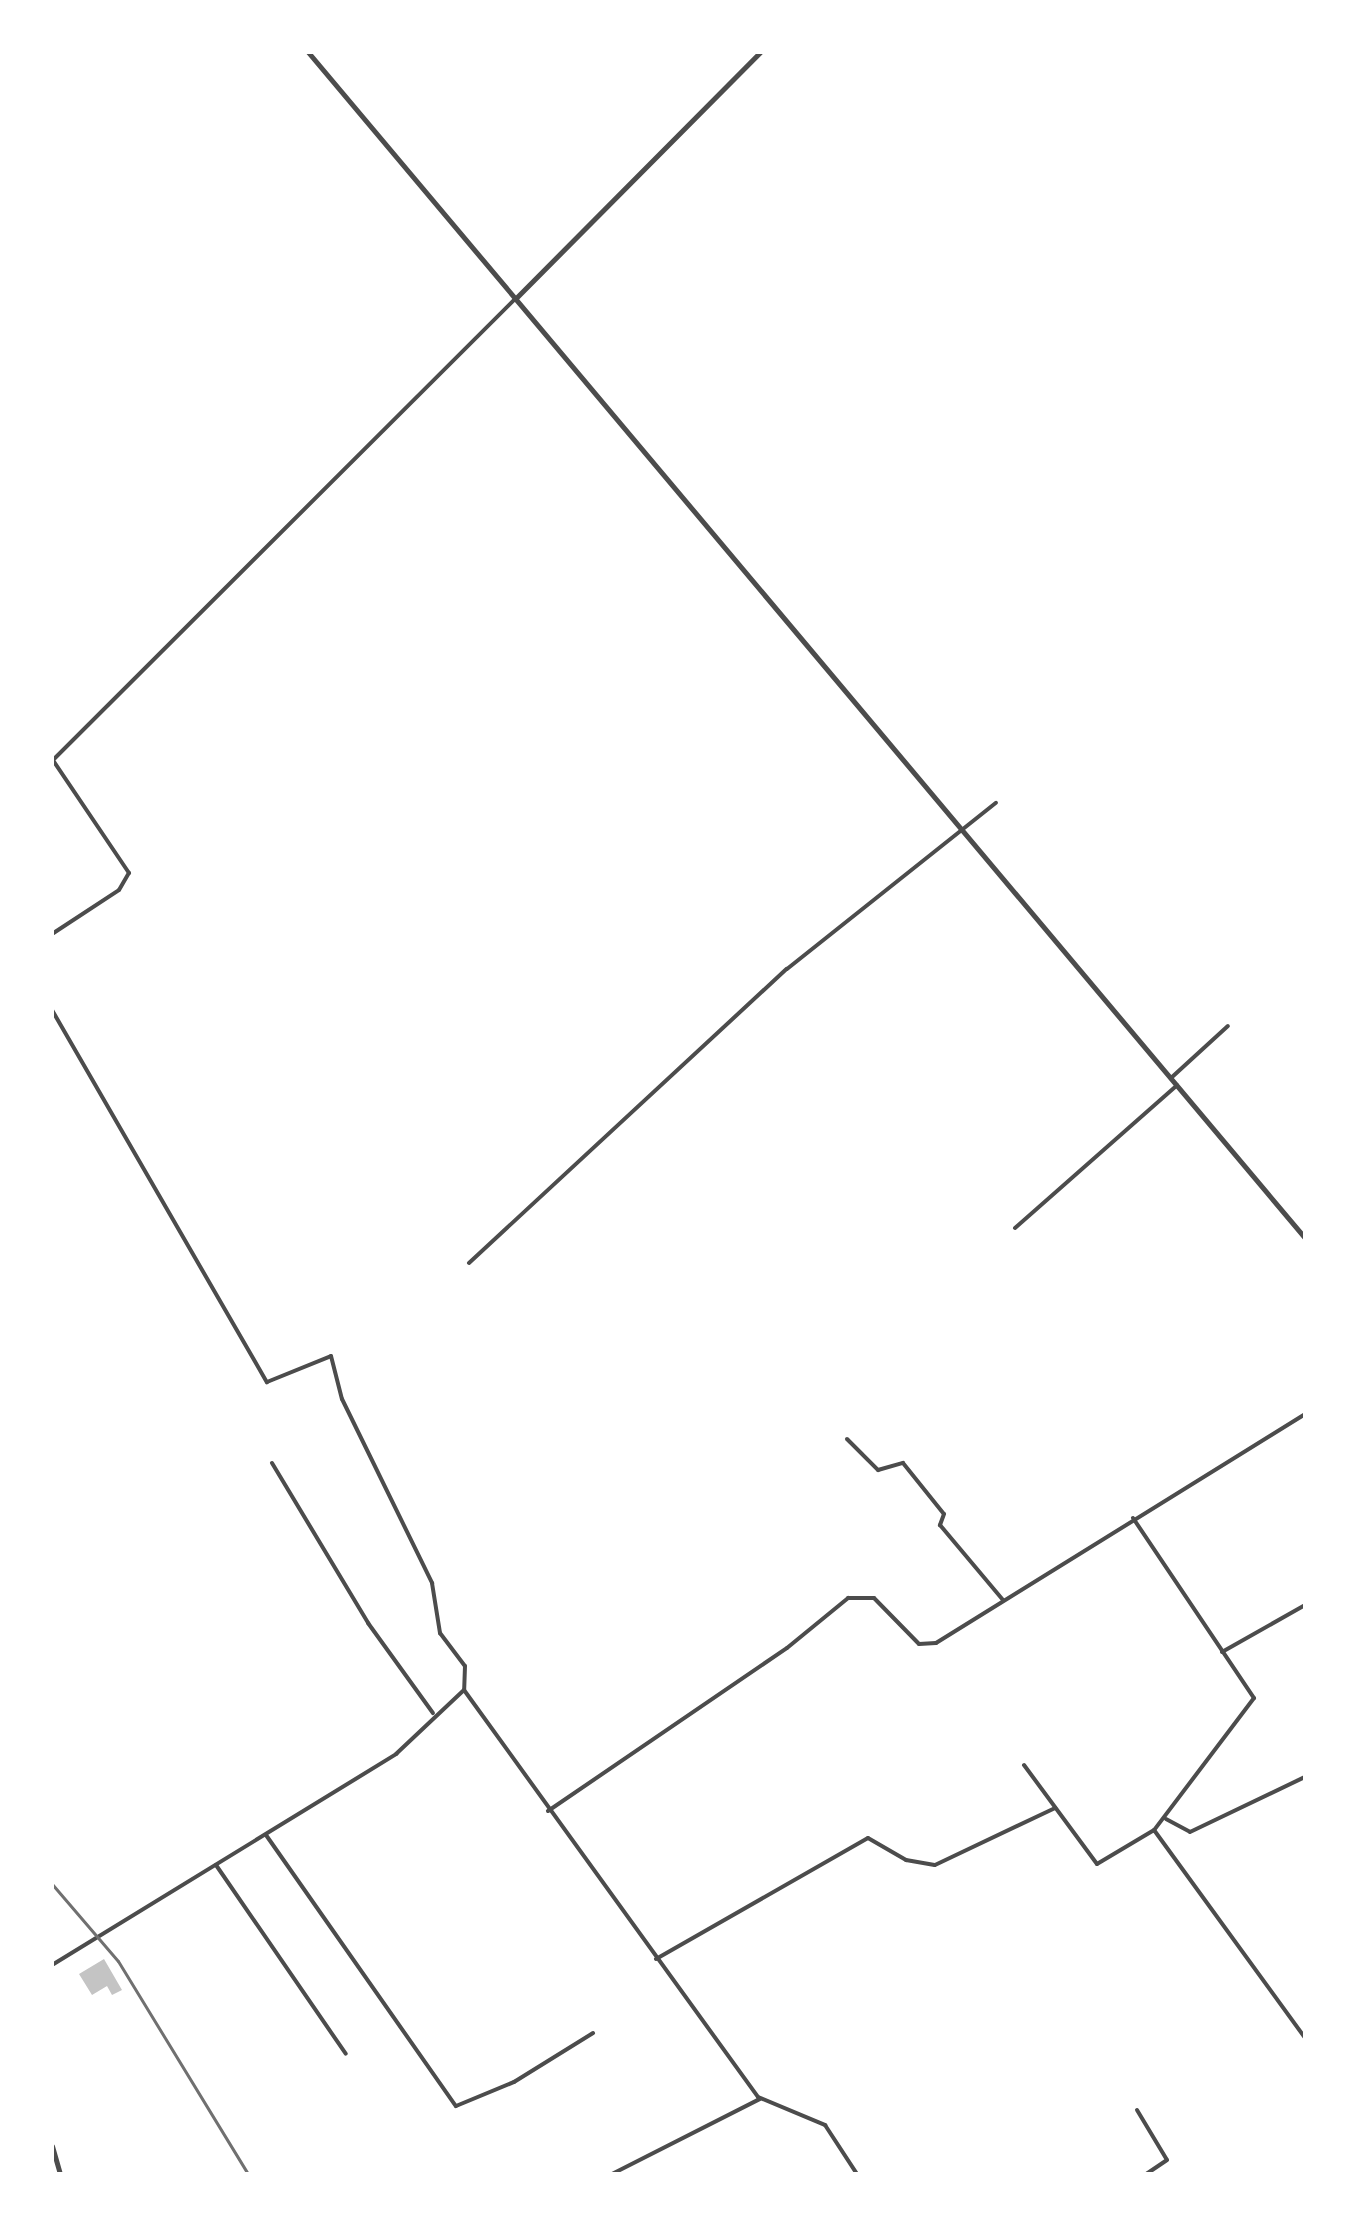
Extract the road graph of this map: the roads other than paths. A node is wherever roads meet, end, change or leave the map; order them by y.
1 (308, 52) edge
2 (760, 52) edge
3 (516, 298) junction
4 (53, 761) edge
5 (996, 803) dead end
6 (964, 830) junction
7 (52, 934) edge
8 (52, 1010) edge
9 (1228, 1026) dead end
10 (1171, 1078) junction
11 (1177, 1085) junction
12 (1305, 1223) edge
13 (1015, 1228) dead end
14 (1297, 1229) junction
15 (1305, 1238) edge
16 (469, 1263) dead end
17 (1305, 1414) edge
18 (847, 1439) dead end
19 (272, 1463) dead end
20 (1133, 1518) junction
21 (1003, 1600) junction
22 (1305, 1605) edge
23 (1222, 1652) junction
24 (464, 1690) junction
25 (433, 1713) junction
26 (1024, 1765) dead end
27 (1305, 1777) edge
28 (1055, 1808) junction
29 (548, 1811) junction
30 (1166, 1819) junction
31 (1154, 1830) junction
32 (266, 1835) junction
33 (216, 1865) junction
34 (656, 1959) junction
35 (52, 1965) edge
36 (593, 2033) dead end
37 (1305, 2038) edge
38 (346, 2054) dead end
39 (760, 2099) junction
40 (1137, 2110) dead end
41 (52, 2146) edge
42 (60, 2174) edge
43 (612, 2174) edge
44 (857, 2174) edge
45 (1146, 2174) edge

1 - 3 street
2 - 3 street
3 - 4 street
3 - 6 street
4 - 7 street
5 - 6 street
6 - 10 street
6 - 16 street
8 - 24 street
9 - 10 street
10 - 11 street
11 - 13 street
11 - 14 street
12 - 14 street
14 - 15 street
17 - 20 street
18 - 21 street
19 - 25 street
20 - 21 street
20 - 23 street
21 - 29 street
22 - 23 street
23 - 30 street
24 - 25 street
24 - 29 street
25 - 32 street
26 - 28 street
27 - 30 street
28 - 31 street
28 - 34 street
29 - 34 street
30 - 31 street
31 - 37 street
32 - 33 street
32 - 36 street
33 - 35 street
33 - 38 street
34 - 39 street
39 - 43 street
39 - 44 street
40 - 45 street
41 - 42 street

